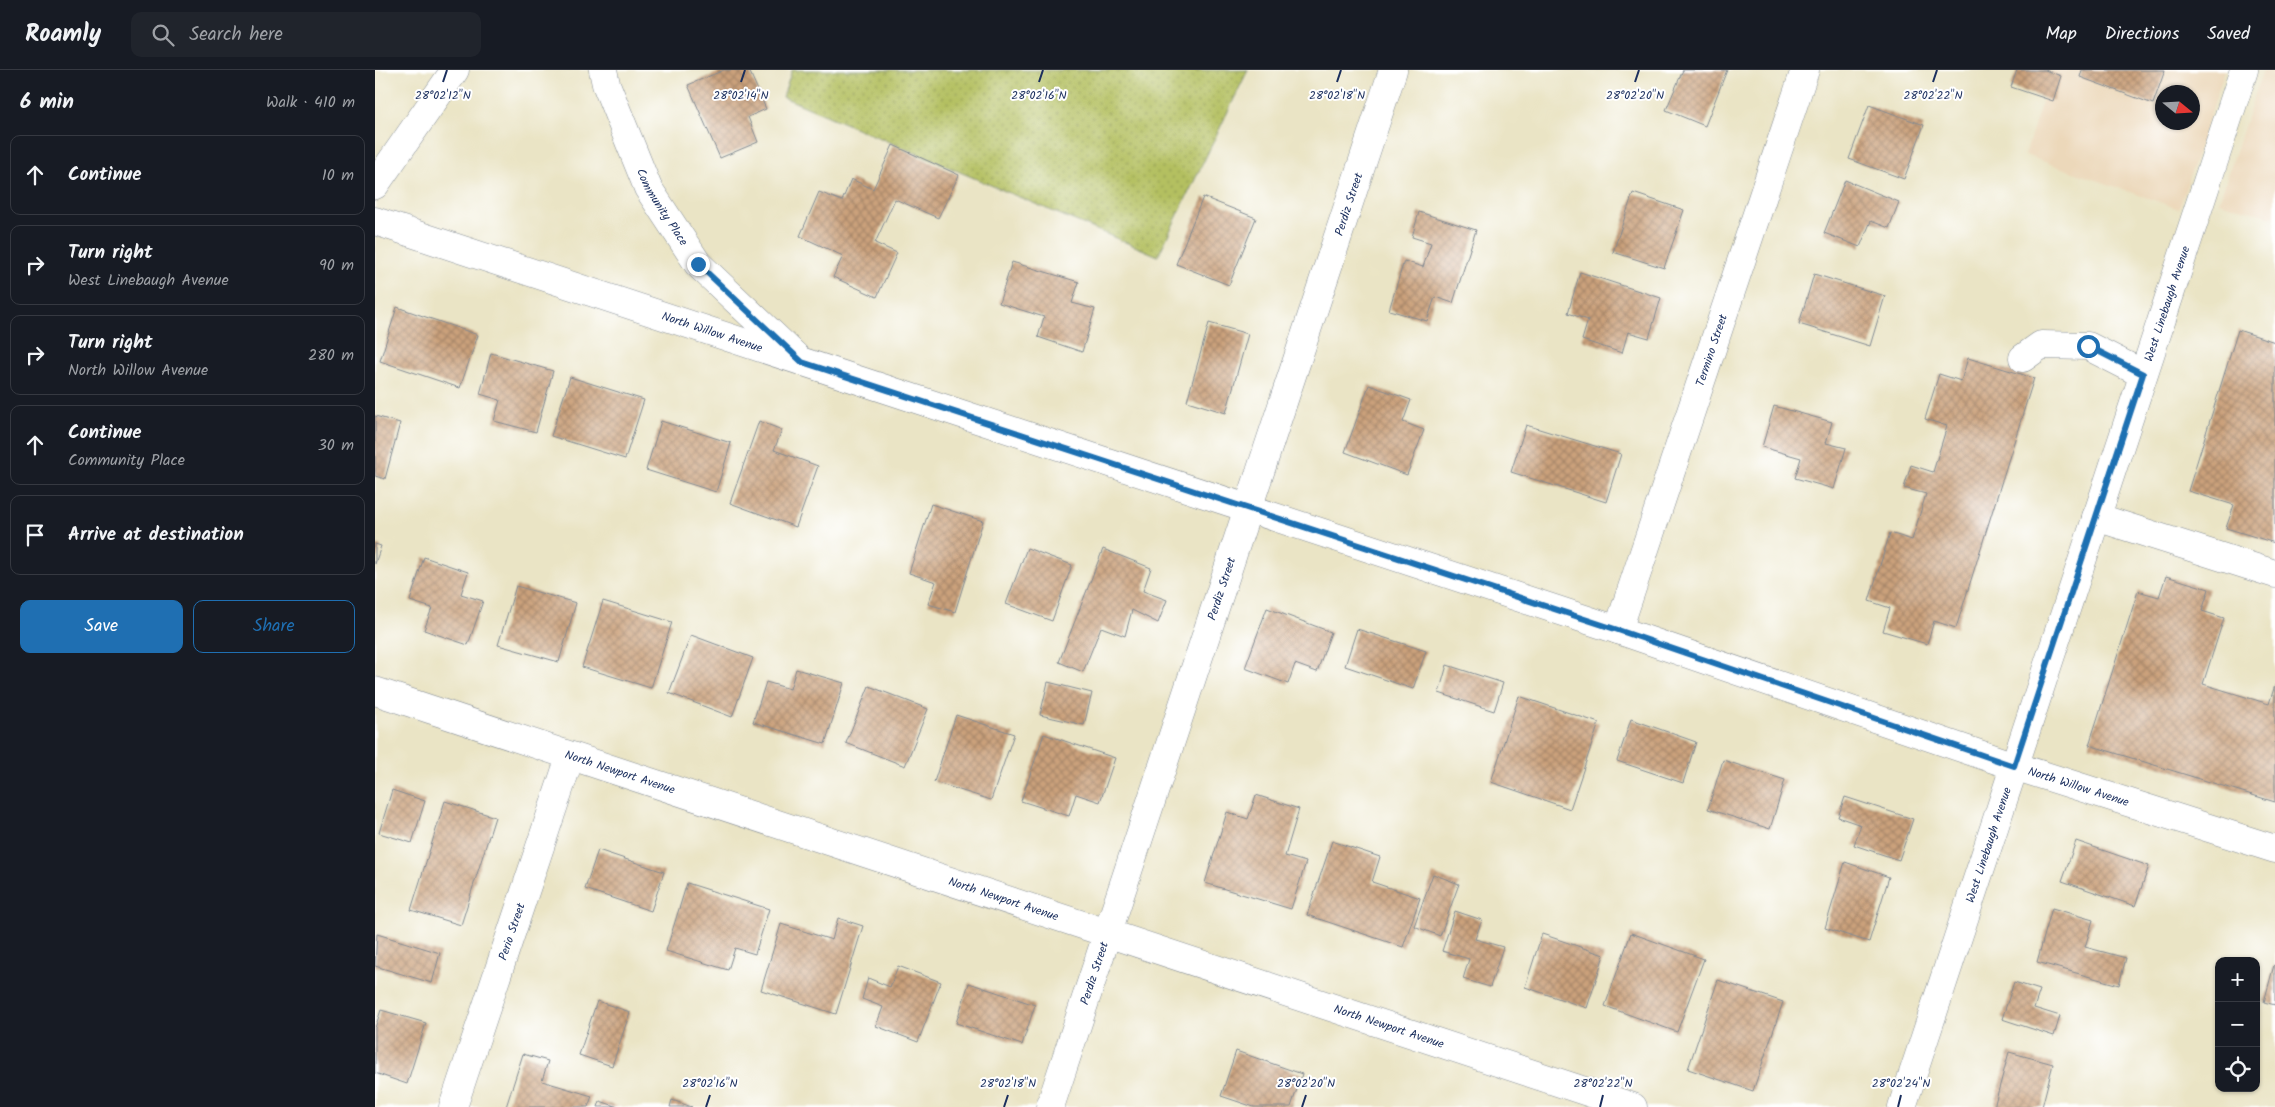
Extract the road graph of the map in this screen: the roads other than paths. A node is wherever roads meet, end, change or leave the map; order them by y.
1 (455, 70) edge
2 (603, 70) edge
3 (1393, 70) edge
4 (1805, 70) edge
5 (2244, 70) edge
6 (375, 185) edge
7 (375, 221) edge
8 (2023, 358) dead end
9 (802, 362) junction
10 (2143, 374) junction
11 (1247, 508) junction
12 (2096, 517) junction
13 (2275, 574) edge
14 (1618, 630) junction
15 (375, 691) edge
16 (570, 757) junction
17 (2014, 766) junction
18 (2275, 848) edge
19 (1107, 933) junction
20 (453, 1107) edge
21 (1050, 1107) edge
22 (1633, 1107) edge
23 (1902, 1107) edge

1 - 6 street
2 - 9 street, Community Place
3 - 11 street, Perdiz Street
4 - 14 street, Termino Street
5 - 10 street, West Linebaugh Avenue
7 - 9 street, North Willow Avenue
8 - 10 street
9 - 11 street, North Willow Avenue
10 - 12 street, West Linebaugh Avenue
11 - 14 street, North Willow Avenue
11 - 19 street, Perdiz Street
12 - 13 street
12 - 17 street, West Linebaugh Avenue
14 - 17 street, North Willow Avenue
15 - 16 street, North Newport Avenue
16 - 19 street, North Newport Avenue
16 - 20 street, Perio Street
17 - 18 street, North Willow Avenue
17 - 23 street, West Linebaugh Avenue
19 - 21 street, Perdiz Street
19 - 22 street, North Newport Avenue

